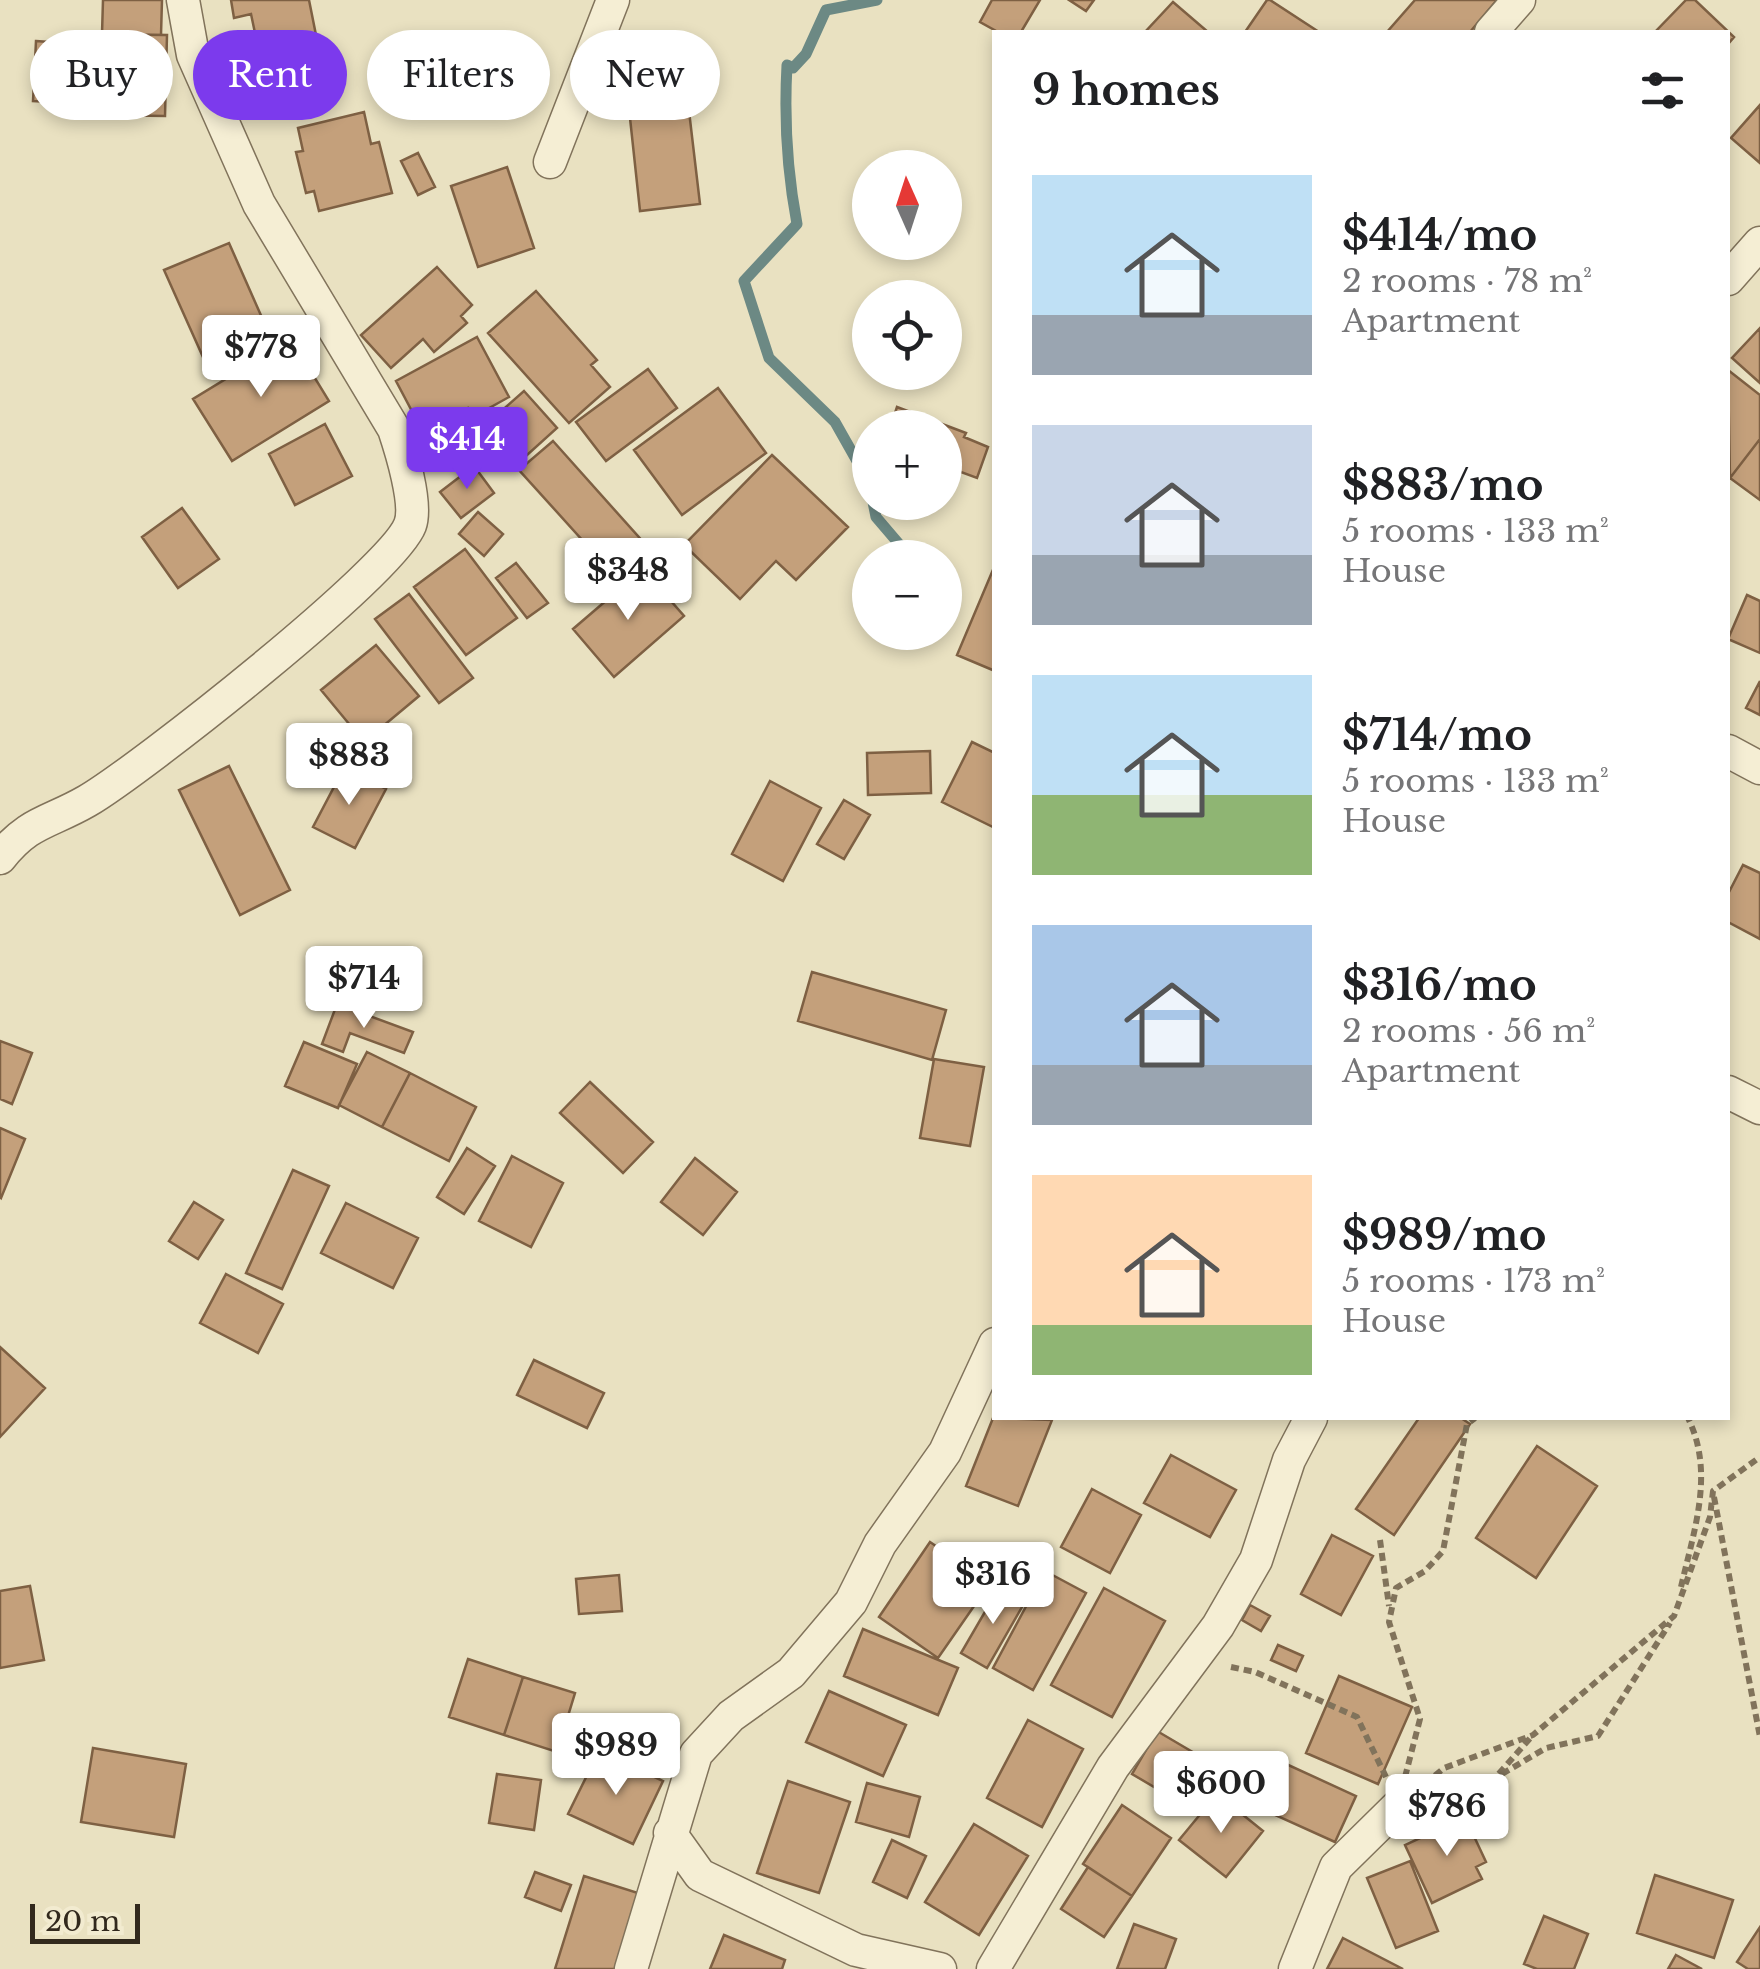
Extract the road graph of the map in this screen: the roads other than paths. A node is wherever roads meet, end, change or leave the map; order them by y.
1 (183, 0) edge
2 (613, 0) edge
3 (1519, 0) edge
4 (1494, 30) edge
5 (550, 162) dead end
6 (1760, 243) edge
7 (1730, 277) edge
8 (1730, 752) edge
9 (1760, 768) edge
10 (0, 858) edge
11 (1730, 1093) edge
12 (1760, 1108) edge
13 (992, 1350) edge
14 (1309, 1420) edge
15 (1399, 1805) road end
16 (670, 1834) junction
17 (631, 1969) edge
18 (940, 1969) edge
19 (993, 1969) edge
20 (1295, 1969) edge

1 - 10 street
2 - 5 street
3 - 4 street
6 - 7 street
8 - 9 street
11 - 12 street
13 - 16 street
14 - 19 street
15 - 20 street
16 - 17 street
16 - 18 street

